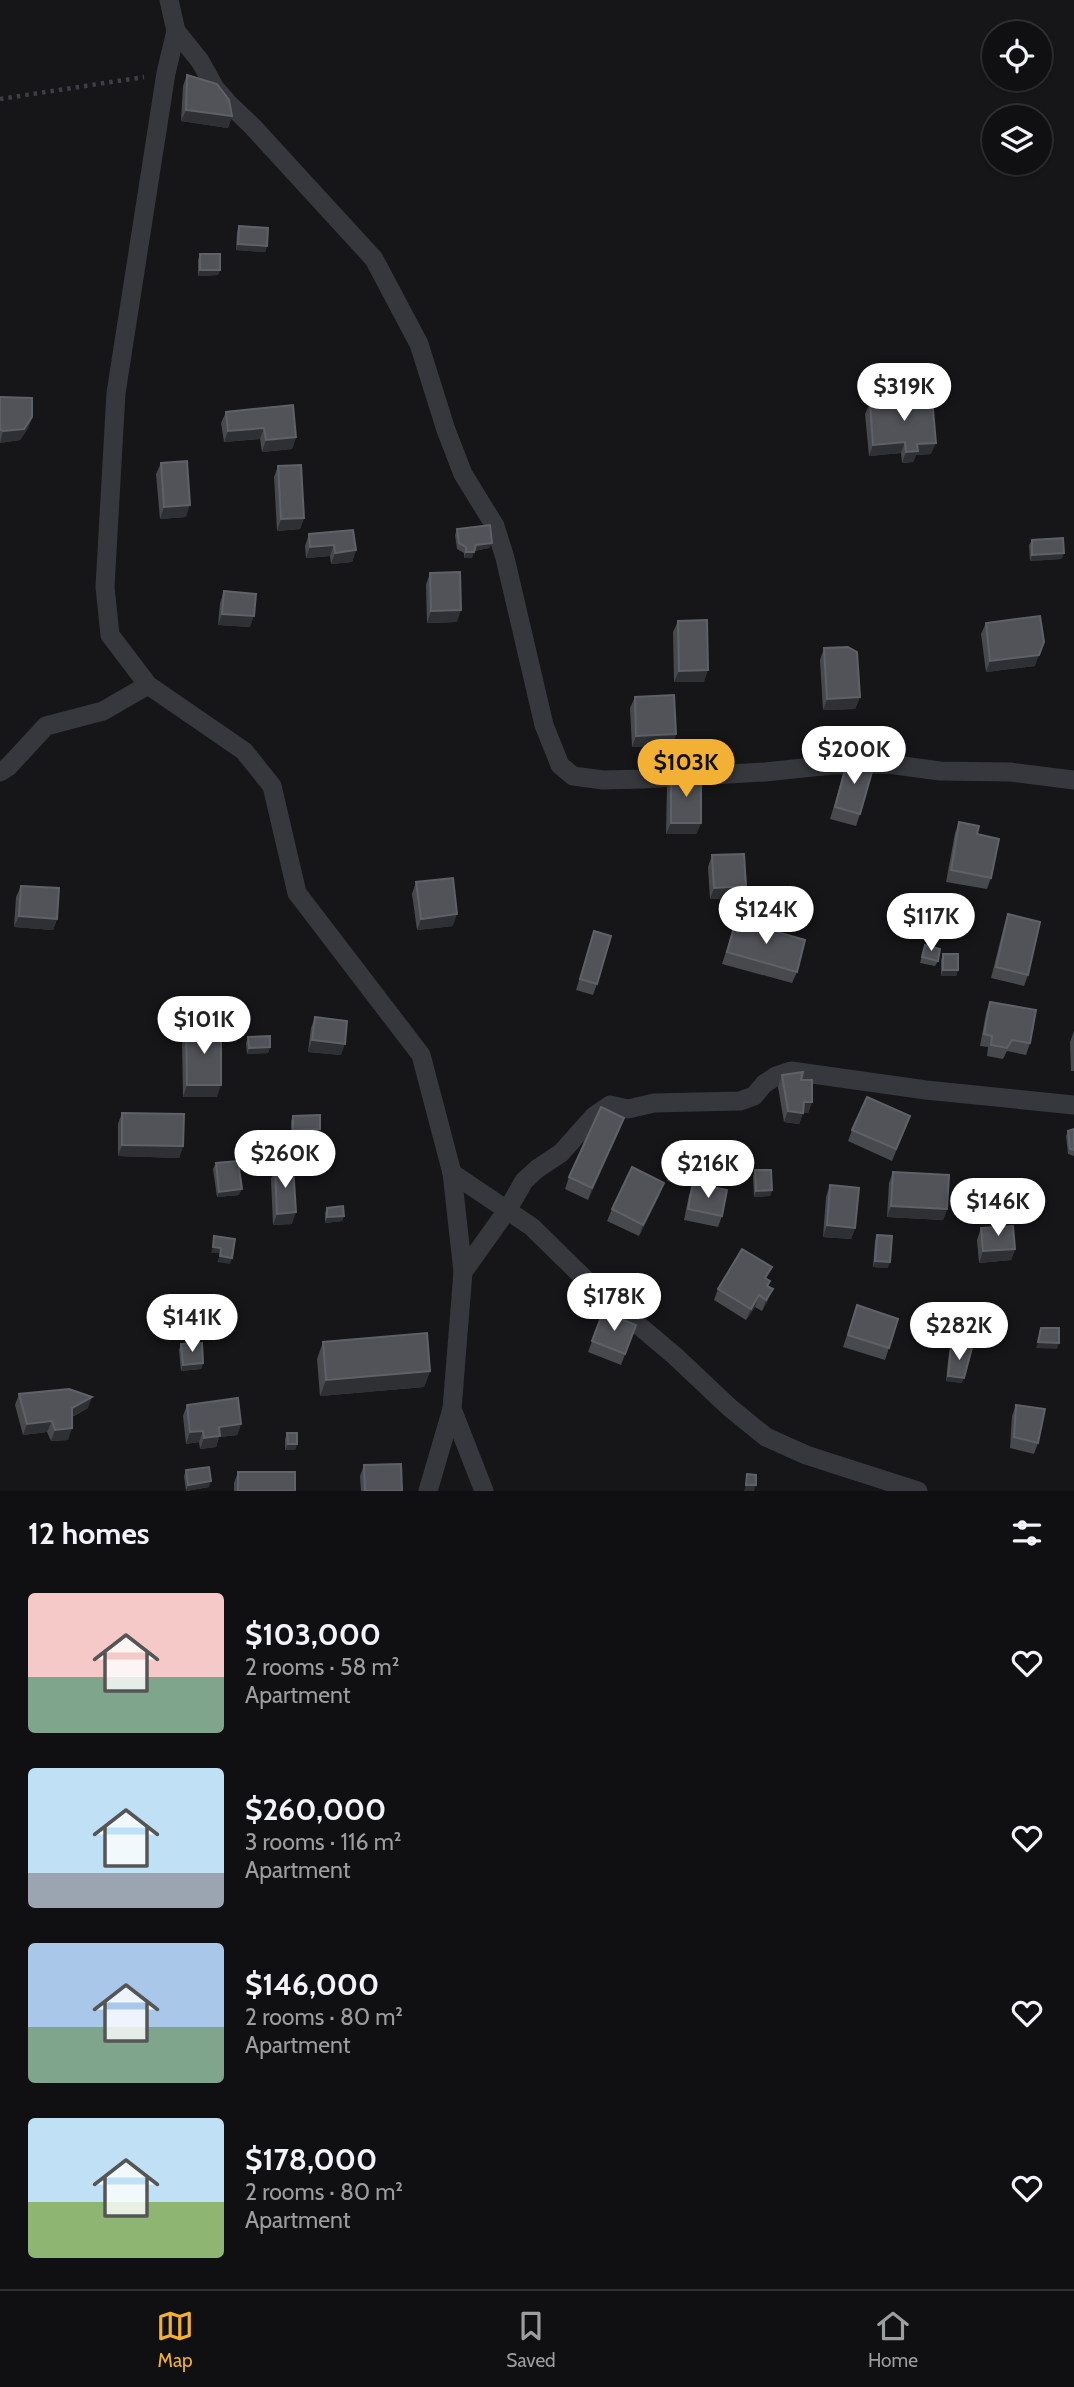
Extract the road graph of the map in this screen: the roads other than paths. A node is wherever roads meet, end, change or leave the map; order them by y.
1 (169, 0) edge
2 (176, 31) junction
3 (148, 685) junction
4 (0, 772) edge
5 (1074, 780) edge
6 (1074, 1105) edge
7 (452, 1173) junction
8 (508, 1209) junction
9 (463, 1272) junction
10 (452, 1409) junction
11 (428, 1491) edge
12 (484, 1491) edge
13 (918, 1491) edge

1 - 2 street
2 - 3 street
2 - 5 street
3 - 4 street
3 - 7 street
6 - 8 street
7 - 8 street
7 - 9 street
8 - 9 street
8 - 13 street
9 - 10 street
10 - 11 street
10 - 12 street

